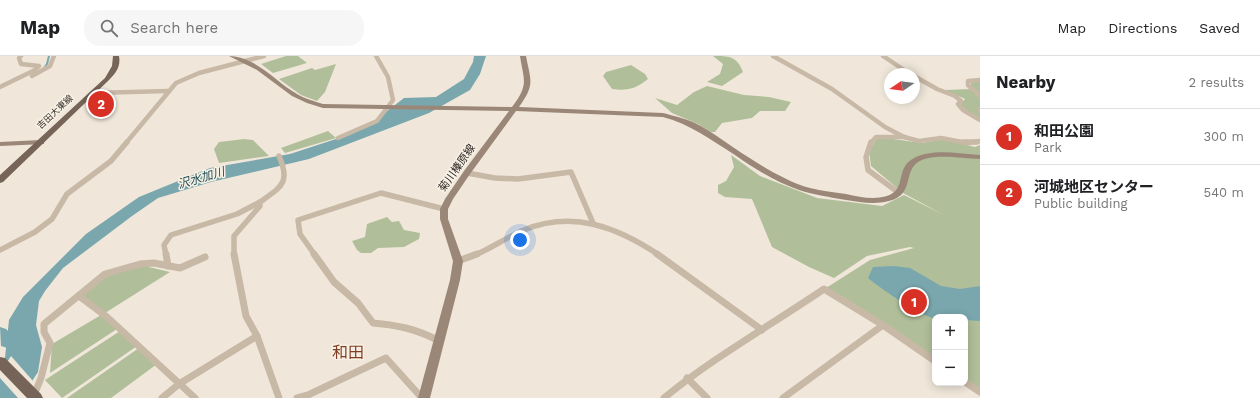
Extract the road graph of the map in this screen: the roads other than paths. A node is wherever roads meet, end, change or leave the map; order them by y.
1 (21, 56) edge
2 (54, 56) edge
3 (116, 56) edge
4 (232, 56) edge
5 (264, 56) edge
6 (376, 56) edge
7 (523, 56) edge
8 (773, 56) edge
9 (882, 56) edge
10 (243, 61) junction
11 (899, 68) edge
12 (920, 79) edge
13 (980, 80) edge
14 (0, 87) edge
15 (0, 91) edge
16 (168, 91) junction
17 (94, 93) junction
18 (980, 96) edge
19 (388, 108) junction
20 (516, 109) junction
21 (980, 120) edge
22 (905, 137) junction
23 (338, 138) dead end
24 (980, 141) edge
25 (41, 142) junction
26 (0, 144) edge
27 (279, 156) dead end
28 (980, 157) edge
29 (467, 173) junction
30 (1, 179) edge
31 (899, 193) junction
32 (260, 202) junction
33 (444, 209) junction
34 (593, 223) junction
35 (0, 250) edge
36 (205, 257) dead end
37 (458, 261) junction
38 (168, 266) junction
39 (79, 296) junction
40 (883, 326) junction
41 (762, 330) junction
42 (257, 336) junction
43 (439, 341) junction
44 (932, 359) edge
45 (2, 365) edge
46 (687, 378) junction
47 (179, 384) junction
48 (968, 384) edge
49 (980, 392) edge
50 (33, 395) edge
51 (162, 398) edge
52 (195, 398) edge
53 (279, 398) edge
54 (297, 398) edge
55 (423, 398) edge
56 (664, 398) edge
57 (707, 398) edge
58 (783, 398) edge

1 - 14 street
2 - 15 street
3 - 17 main road, 吉田大東線
4 - 10 street
5 - 10 street
6 - 19 street
7 - 20 street, 菊川榛原線
8 - 22 street
9 - 11 street
10 - 16 street
10 - 19 street
12 - 21 street
13 - 18 street
16 - 17 street
16 - 35 street
17 - 25 main road, 吉田大東線
19 - 20 street
19 - 23 street
20 - 29 street, 菊川榛原線
20 - 31 street
22 - 24 street
22 - 31 street
25 - 26 street
25 - 30 main road, 吉田大東線
27 - 32 street
28 - 31 street
29 - 33 street, 菊川榛原線
29 - 34 street
32 - 38 street
32 - 42 street
33 - 37 street, 菊川榛原線
33 - 43 street
34 - 37 street
34 - 41 street
36 - 38 street
37 - 43 street, 菊川榛原線
38 - 39 street
39 - 47 street
39 - 50 street
40 - 41 street
40 - 44 street
40 - 58 street
41 - 46 street
42 - 47 street
42 - 53 street
43 - 55 street, 菊川榛原線
45 - 50 main road
46 - 56 street
46 - 57 street
47 - 51 street
47 - 52 street
48 - 49 street
54 - 55 street

